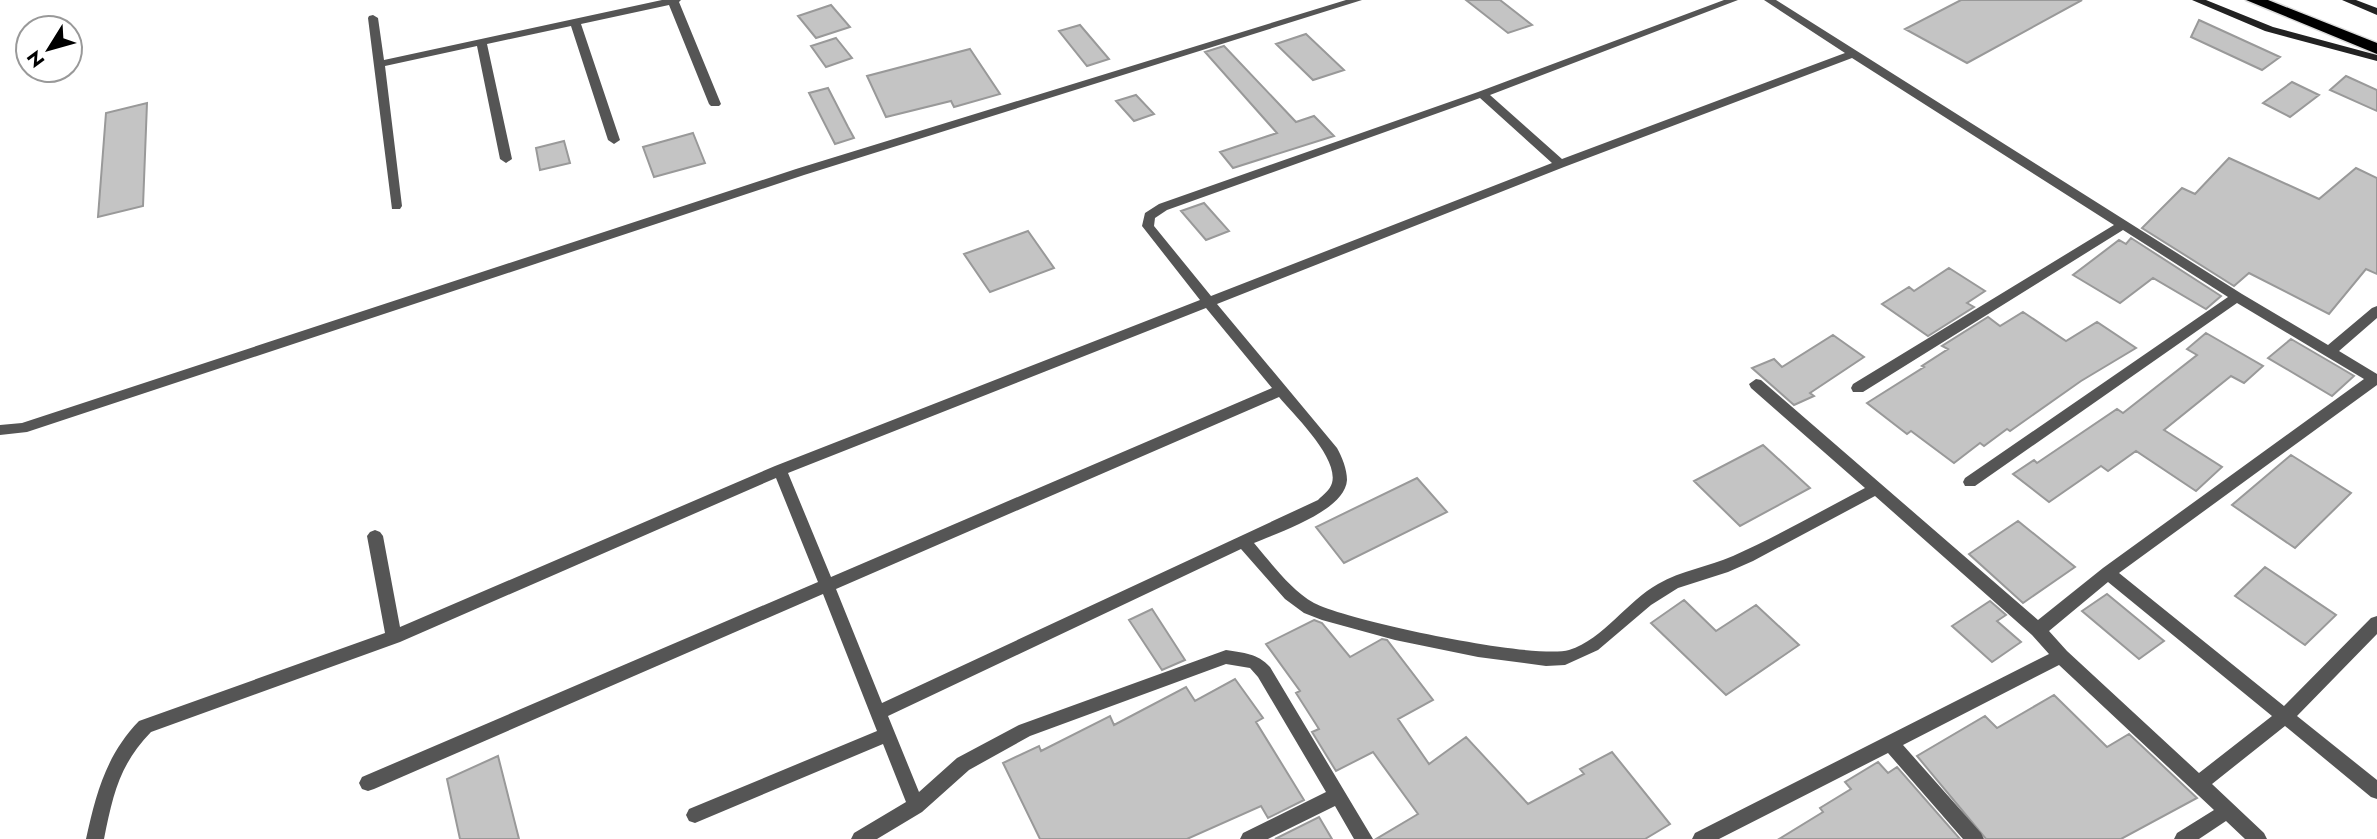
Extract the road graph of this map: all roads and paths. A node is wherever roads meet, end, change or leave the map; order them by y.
1 (674, 0) edge
2 (1357, 0) edge
3 (1732, 0) edge
4 (1769, 0) edge
5 (2197, 0) edge
6 (2254, 0) edge
7 (2286, 0) edge
8 (2347, 0) edge
9 (2377, 12) edge
10 (373, 18) dead end
11 (575, 21) junction
12 (2377, 37) edge
13 (481, 41) junction
14 (2377, 49) edge
15 (1850, 55) junction
16 (2377, 58) edge
17 (379, 64) junction
18 (1482, 94) junction
19 (715, 104) dead end
20 (614, 140) dead end
21 (506, 159) dead end
22 (1560, 164) junction
23 (396, 205) dead end
24 (2123, 225) junction
25 (2236, 297) junction
26 (1208, 301) junction
27 (2377, 311) edge
28 (2329, 352) junction
29 (2376, 380) edge
30 (1756, 384) dead end
31 (1858, 388) dead end
32 (1279, 391) junction
33 (0, 430) edge
34 (780, 470) junction
35 (1970, 482) dead end
36 (1875, 489) junction
37 (375, 536) dead end
38 (1243, 541) junction
39 (2108, 573) junction
40 (826, 585) junction
41 (2377, 623) edge
42 (2038, 630) junction
43 (394, 637) junction
44 (2061, 656) junction
45 (880, 712) junction
46 (2286, 715) junction
47 (888, 734) junction
48 (1891, 744) junction
49 (368, 783) dead end
50 (2199, 784) junction
51 (2377, 791) edge
52 (1337, 796) junction
53 (916, 806) junction
54 (2227, 811) junction
55 (695, 815) dead end
56 (95, 839) edge
57 (860, 839) edge
58 (1249, 839) edge
59 (1364, 839) edge
60 (1701, 839) edge
61 (1975, 839) edge
62 (2183, 839) edge
63 (2258, 839) edge

1 - 11 street
1 - 19 street
2 - 33 street
3 - 18 street
4 - 15 street
5 - 16 street
6 - 14 highway
7 - 12 highway
8 - 9 street
10 - 17 street
11 - 13 street
11 - 20 street
13 - 17 street
13 - 21 street
15 - 22 street
15 - 24 street
17 - 23 street
18 - 22 street
18 - 26 street
22 - 26 street
24 - 25 street
24 - 31 street
25 - 28 street
25 - 35 street
26 - 32 street
26 - 34 street
27 - 28 street
28 - 29 street
29 - 39 street
30 - 36 street
32 - 38 street
32 - 40 street
34 - 40 street
34 - 43 street
36 - 38 street
36 - 42 street
37 - 43 street
38 - 45 street
39 - 42 street
39 - 46 street
40 - 45 street
40 - 49 street
41 - 46 street
42 - 44 street
43 - 56 street
44 - 48 street
44 - 50 street
45 - 47 street
46 - 50 street
46 - 51 street
47 - 53 street
47 - 55 street
48 - 60 street
48 - 61 street
50 - 54 street
52 - 53 street
52 - 58 street
52 - 59 street
53 - 57 street
54 - 62 street
54 - 63 street

